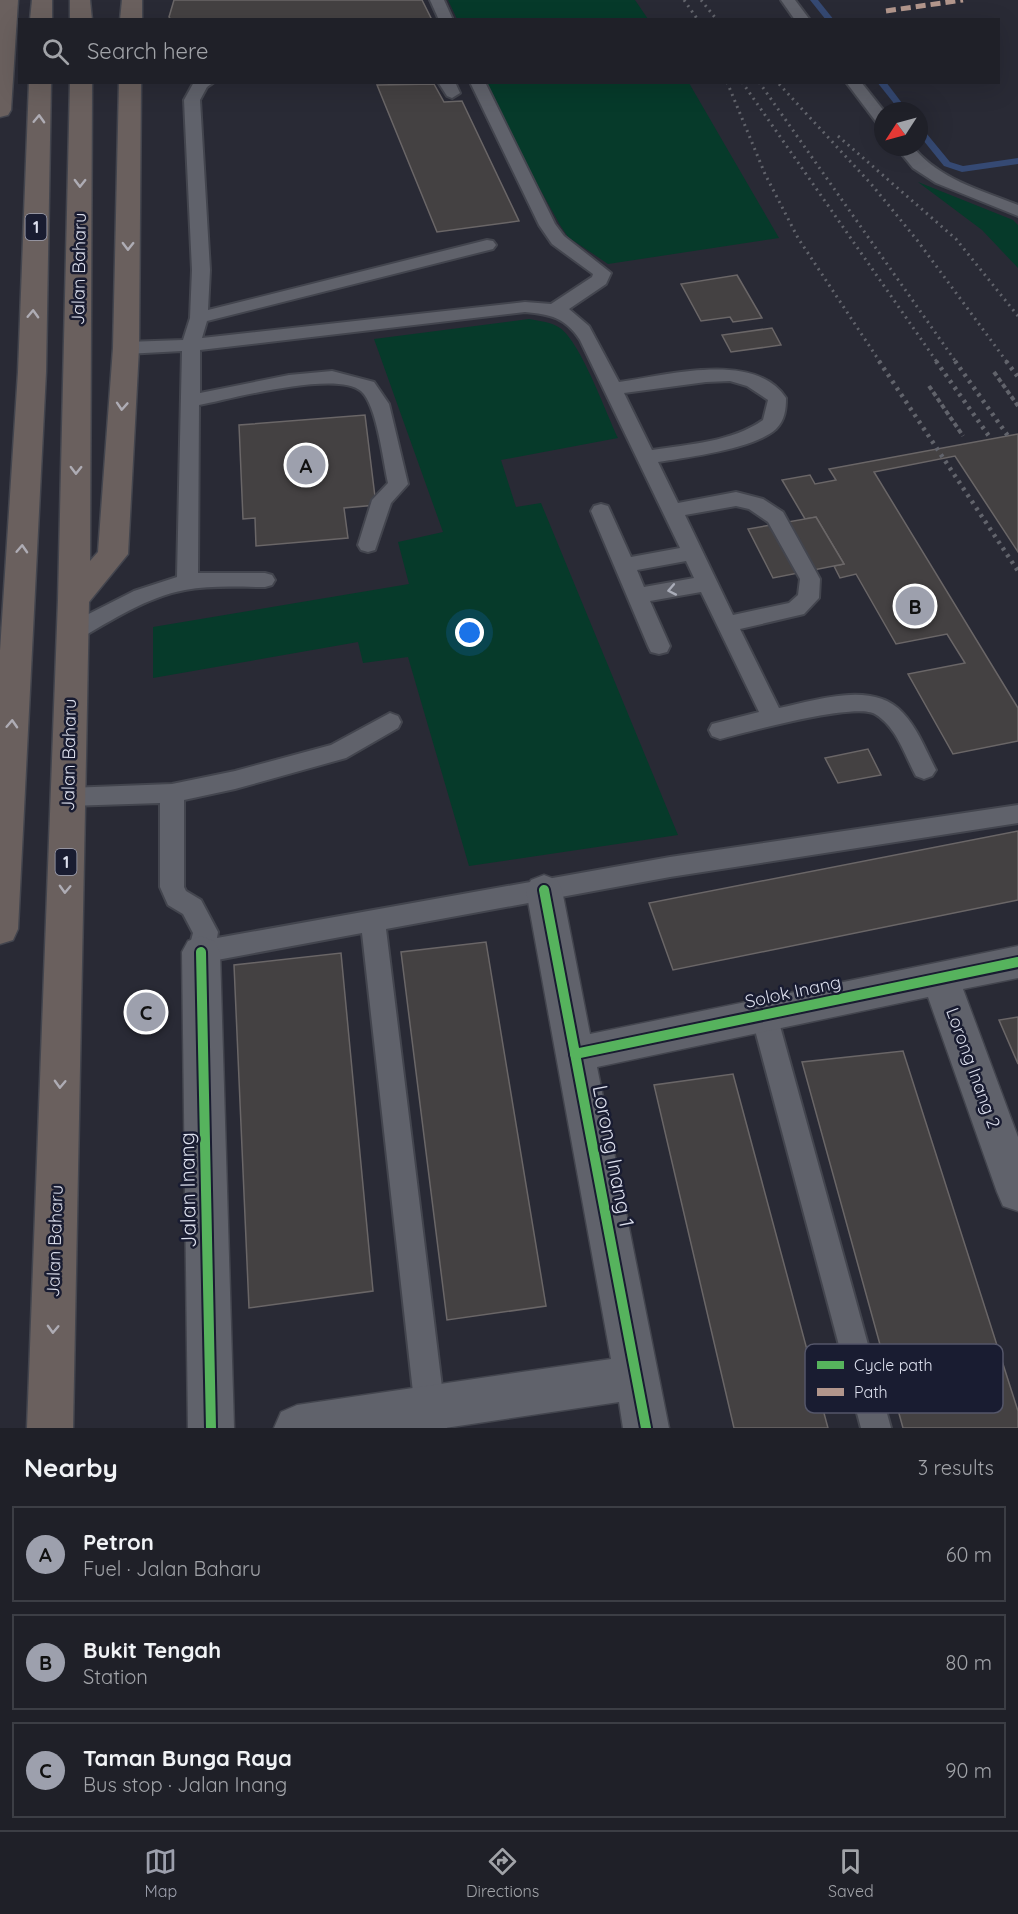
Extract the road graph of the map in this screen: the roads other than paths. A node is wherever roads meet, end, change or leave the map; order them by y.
1 (8, 0) edge
2 (42, 0) edge
3 (80, 0) edge
4 (132, 0) edge
5 (437, 0) edge
6 (788, 0) edge
7 (41, 18) edge
8 (81, 18) edge
9 (131, 18) edge
10 (445, 18) edge
11 (802, 18) edge
12 (40, 84) edge
13 (81, 84) edge
14 (130, 84) edge
15 (201, 84) edge
16 (478, 84) edge
17 (855, 84) edge
18 (874, 109) edge
19 (0, 110) edge
20 (912, 156) edge
21 (1018, 210) edge
22 (487, 246) dead end
23 (556, 309) junction
24 (199, 318) junction
25 (191, 345) junction
26 (126, 348) junction
27 (613, 389) junction
28 (191, 401) junction
29 (646, 458) junction
30 (672, 511) junction
31 (602, 512) dead end
32 (368, 545) dead end
33 (692, 553) junction
34 (624, 565) junction
35 (0, 579) edge
36 (265, 580) dead end
37 (187, 582) junction
38 (707, 583) junction
39 (638, 596) junction
40 (18, 607) junction
41 (73, 616) junction
42 (727, 624) junction
43 (659, 646) dead end
44 (772, 718) junction
45 (390, 722) dead end
46 (720, 730) dead end
47 (924, 770) dead end
48 (172, 793) junction
49 (68, 797) junction
50 (1018, 814) edge
51 (544, 890) junction
52 (373, 921) junction
53 (0, 929) edge
54 (201, 952) junction
55 (1018, 962) edge
56 (940, 978) junction
57 (764, 1015) junction
58 (575, 1054) junction
59 (1018, 1192) edge
60 (853, 1344) edge
61 (636, 1377) junction
62 (872, 1413) edge
63 (431, 1418) edge
64 (50, 1428) edge
65 (211, 1428) edge
66 (297, 1428) edge
67 (646, 1428) edge
68 (876, 1428) edge

1 - 19 highway
2 - 7 highway
3 - 8 highway
4 - 9 highway
5 - 10 lane
6 - 11 lane
40 -> 12 highway, 1
13 -> 41 highway, Jalan Baharu / 1
14 -> 26 highway
15 - 24 lane
16 - 23 lane
17 - 18 lane
20 - 21 lane
22 - 24 lane
23 - 25 lane
23 - 27 lane
24 - 25 lane
25 - 26 lane
25 - 28 lane
26 -> 41 highway
27 - 29 lane
27 - 29 lane
28 - 32 lane
28 - 37 lane
29 - 30 lane
30 - 33 lane
30 - 42 lane
31 - 34 lane
33 - 34 lane
33 - 38 lane
34 - 39 lane
35 - 40 highway
36 - 37 lane
37 - 41 lane
38 -> 39 lane
38 - 42 lane
39 - 43 lane
53 -> 40 highway, 1
41 - 49 highway, Jalan Baharu / 1
42 - 44 lane
44 - 46 lane
44 - 47 lane
45 - 48 lane
48 - 49 lane
48 - 54 lane
49 -> 64 highway, Jalan Baharu / 1
50 - 51 lane
51 - 52 lane
51 - 58 street, Lorong Inang 1
52 - 54 lane
52 - 63 lane
54 - 65 street, Jalan Inang
55 - 56 street, Solok Inang
56 - 57 street, Solok Inang
56 - 59 street, Lorong Inang 2
57 - 58 street, Solok Inang
57 - 60 lane
58 - 61 street, Lorong Inang 1
61 - 63 street
61 - 67 street, Lorong Inang 1
62 - 68 lane
63 - 66 street

